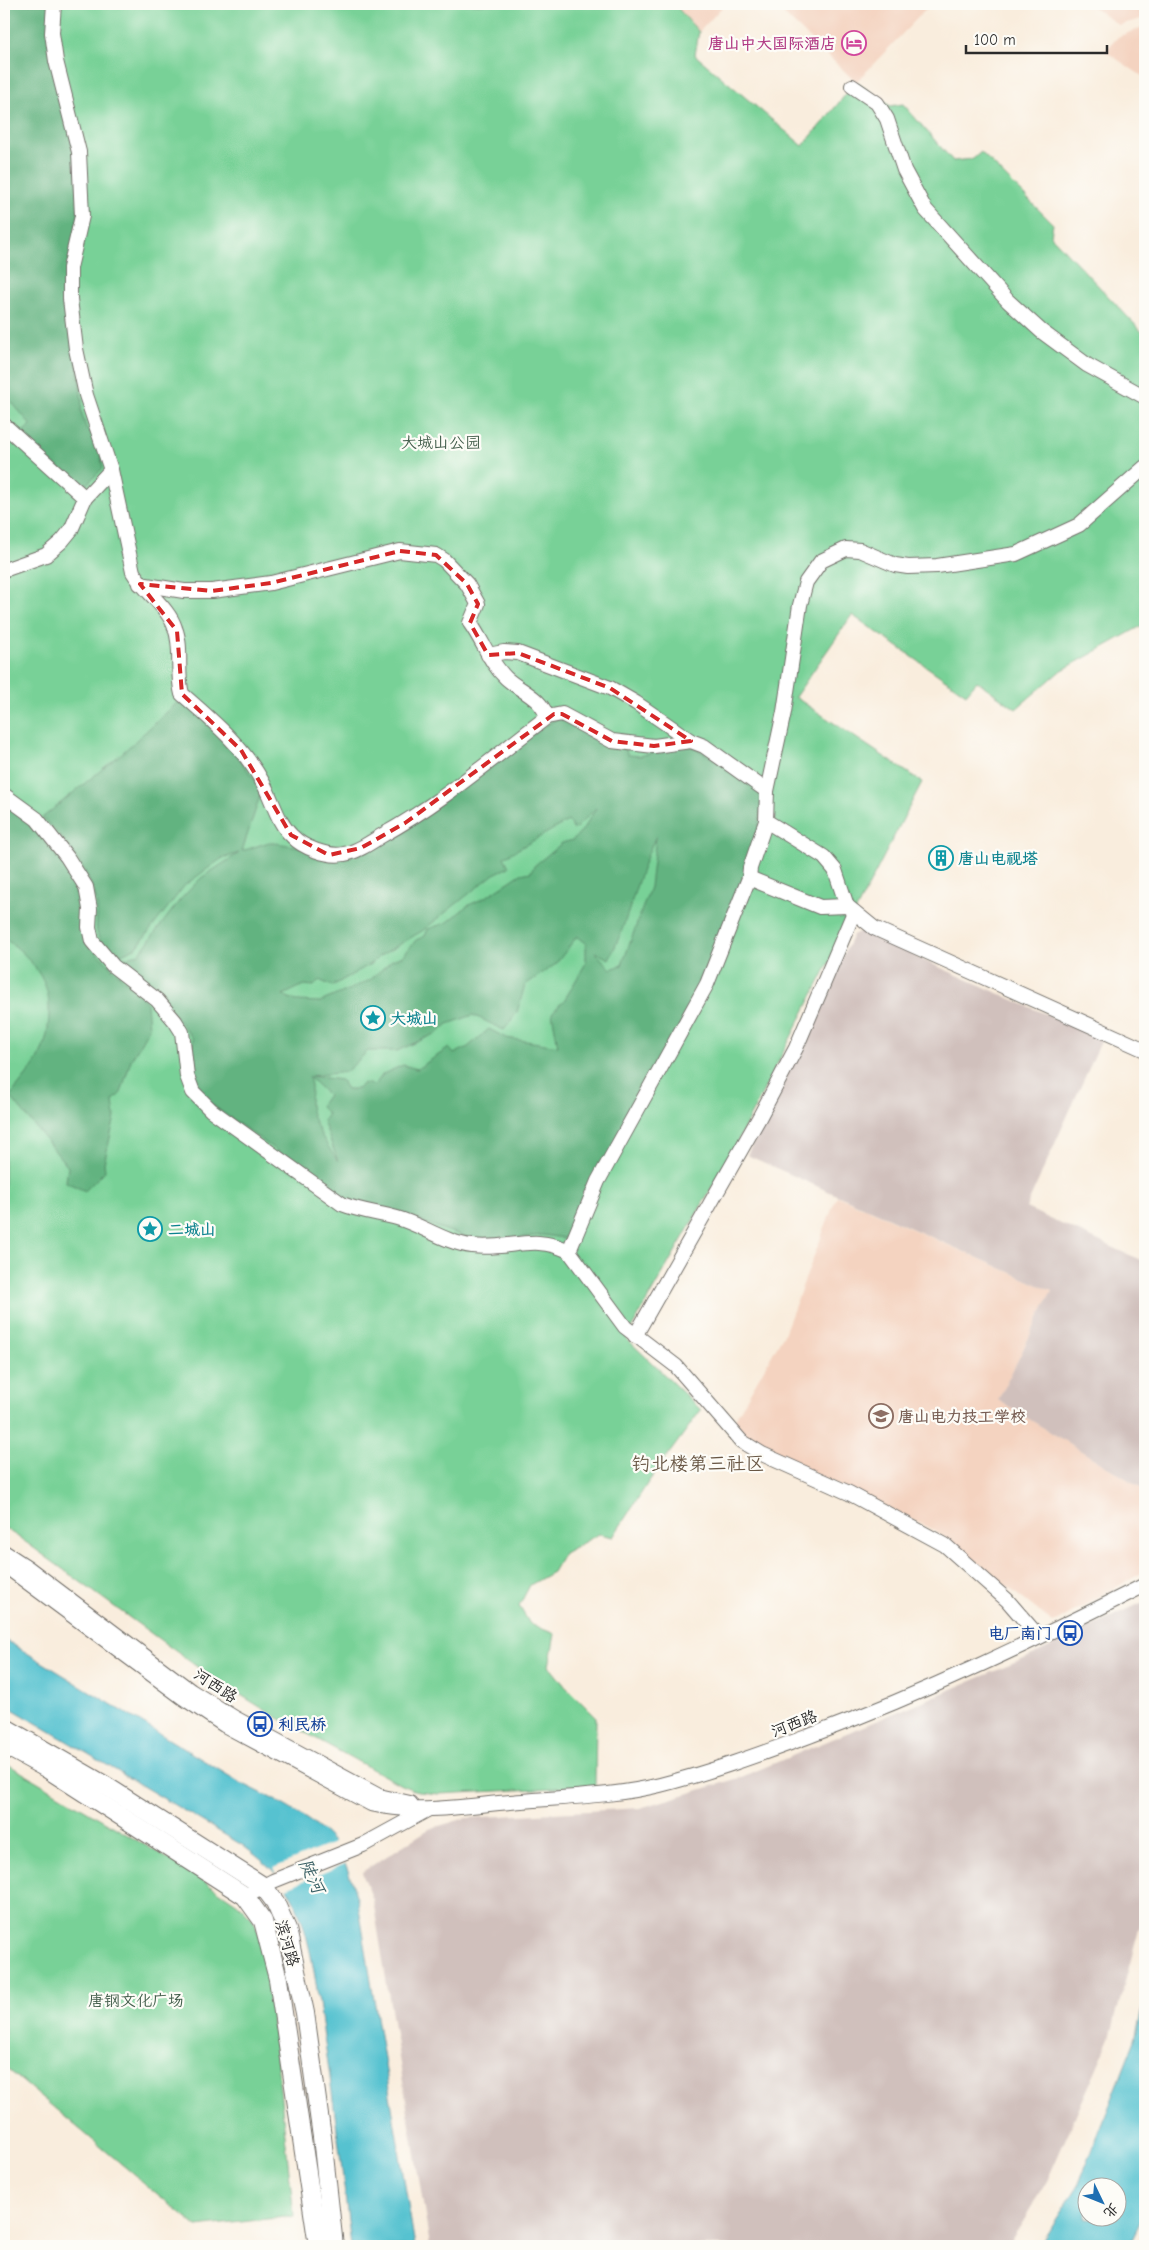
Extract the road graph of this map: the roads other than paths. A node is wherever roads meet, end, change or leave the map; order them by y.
1 (54, 4) edge
2 (852, 86) dead end
3 (1145, 397) edge
4 (4, 425) edge
5 (1145, 466) edge
6 (111, 470) junction
7 (85, 498) junction
8 (4, 570) edge
9 (140, 584) junction
10 (488, 655) junction
11 (547, 717) junction
12 (691, 741) junction
13 (767, 792) junction
14 (4, 795) edge
15 (766, 821) junction
16 (750, 878) junction
17 (851, 909) junction
18 (1145, 1050) edge
19 (569, 1251) junction
20 (635, 1336) junction
21 (4, 1552) edge
22 (4, 1565) edge
23 (1145, 1585) edge
24 (1039, 1637) junction
25 (4, 1727) edge
26 (4, 1745) edge
27 (430, 1809) junction
28 (268, 1884) junction
29 (245, 1896) junction
30 (318, 2246) edge
31 (334, 2246) edge

1 - 6 street
2 - 3 street
4 - 7 street
5 - 13 street
6 - 7 street
6 - 9 street
7 - 8 street
9 - 10 street
9 - 11 street
10 - 11 street
10 - 12 street
11 - 12 street
12 - 13 street
13 - 15 street
14 - 19 street
15 - 16 street
15 - 17 street
16 - 17 street
16 - 19 street
17 - 18 street
17 - 20 street
19 - 20 street
20 - 24 street
21 - 27 street, 河西路
22 - 27 street, 河西路
23 - 24 street, 河西路
24 - 27 street, 河西路
25 - 28 main road, 滨河路
26 - 29 main road, 滨河路
27 - 28 street
28 - 29 street
28 - 31 main road, 滨河路
29 - 30 main road, 滨河路

